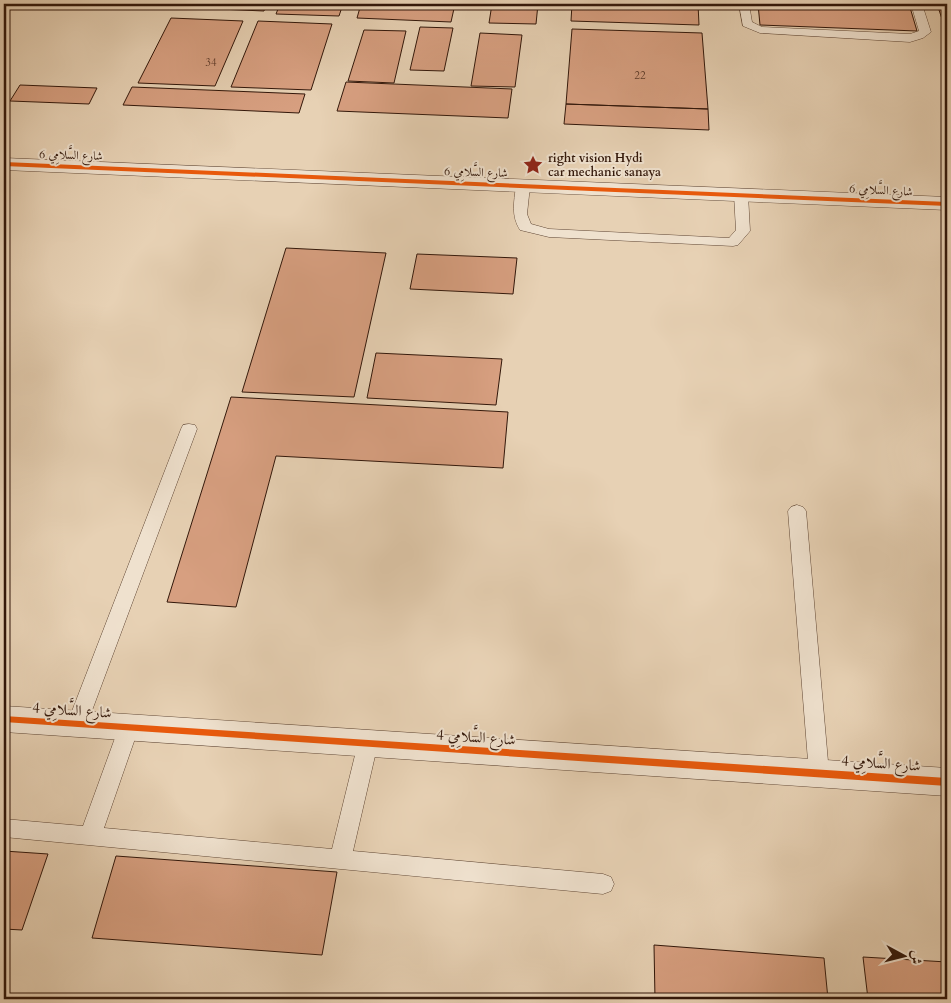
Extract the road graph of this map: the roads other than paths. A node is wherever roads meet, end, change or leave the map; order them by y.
1 (744, 4) edge
2 (917, 4) edge
3 (4, 164) edge
4 (523, 186) junction
5 (741, 195) junction
6 (947, 204) edge
7 (190, 429) dead end
8 (797, 511) dead end
9 (4, 719) edge
10 (77, 724) junction
11 (129, 727) junction
12 (368, 743) junction
13 (820, 773) junction
14 (947, 782) edge
15 (4, 828) edge
16 (90, 836) junction
17 (340, 860) junction
18 (603, 884) dead end

1 - 2 lane
3 - 4 street, شارع السَّلامِي 6
4 - 5 street, شارع السَّلامِي 6
4 - 5 lane
5 - 6 street, شارع السَّلامِي 6
7 - 10 lane
8 - 13 lane
9 - 10 street, شارع السَّلامِي 4
10 - 11 street, شارع السَّلامِي 4
11 - 12 street, شارع السَّلامِي 4
11 - 16 lane
12 - 13 street, شارع السَّلامِي 4
12 - 17 lane
13 - 14 street, شارع السَّلامِي 4
15 - 16 lane
16 - 17 lane
17 - 18 lane

